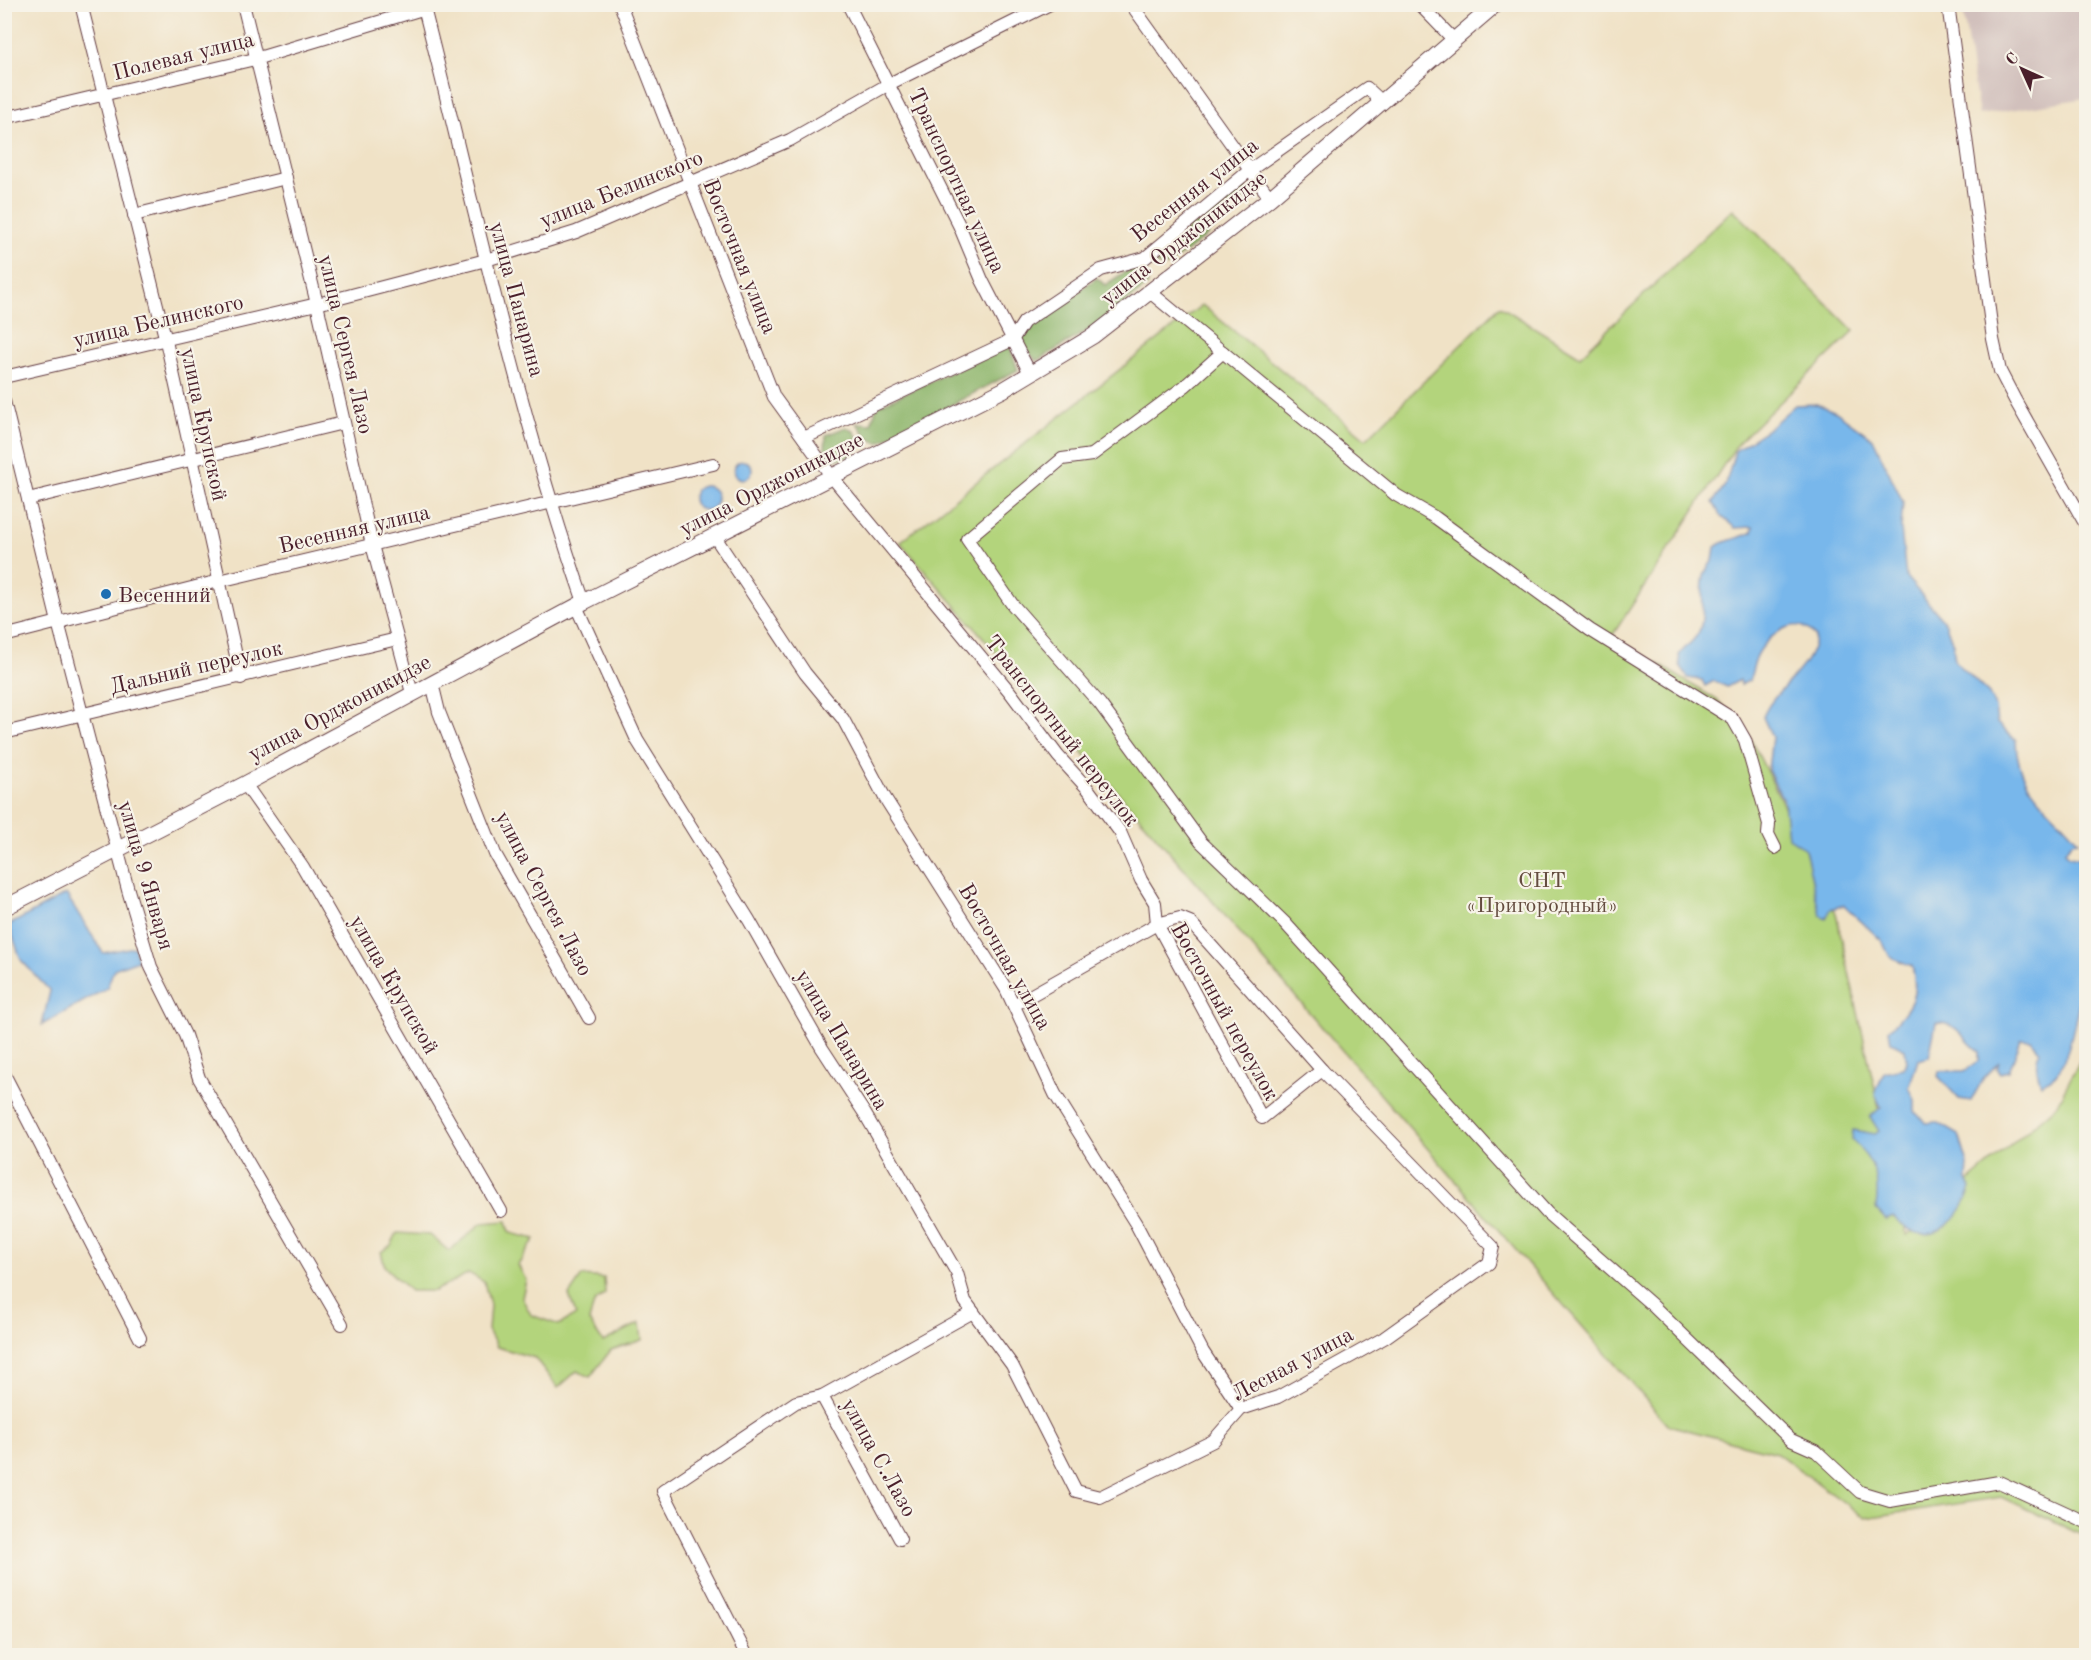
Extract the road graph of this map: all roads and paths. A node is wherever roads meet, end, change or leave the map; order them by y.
1 (81, 4) edge
2 (243, 4) edge
3 (438, 4) edge
4 (620, 4) edge
5 (848, 4) edge
6 (1050, 4) edge
7 (1131, 4) edge
8 (1419, 4) edge
9 (1496, 4) edge
10 (1948, 4) edge
11 (423, 7) edge
12 (1454, 40) junction
13 (255, 59) junction
14 (889, 84) junction
15 (104, 97) junction
16 (1382, 102) junction
17 (4, 118) edge
18 (1250, 170) junction
19 (286, 178) junction
20 (690, 184) junction
21 (1270, 198) junction
22 (134, 215) junction
23 (486, 260) junction
24 (1150, 292) junction
25 (317, 304) junction
26 (1012, 340) junction
27 (166, 341) junction
28 (1222, 352) junction
29 (1030, 374) junction
30 (4, 376) edge
31 (4, 401) edge
32 (343, 423) junction
33 (804, 438) junction
34 (192, 461) junction
35 (713, 464) dead end
36 (832, 477) junction
37 (28, 499) junction
38 (550, 503) junction
39 (2086, 525) edge
40 (715, 537) junction
41 (372, 545) junction
42 (219, 581) junction
43 (580, 604) junction
44 (58, 622) junction
45 (4, 636) edge
46 (397, 639) junction
47 (241, 678) junction
48 (432, 683) junction
49 (412, 693) junction
50 (81, 715) junction
51 (4, 733) edge
52 (244, 784) junction
53 (1775, 848) dead end
54 (118, 850) junction
55 (4, 908) edge
56 (1157, 924) junction
57 (1014, 1005) junction
58 (589, 1018) dead end
59 (1322, 1070) junction
60 (4, 1074) edge
61 (501, 1211) dead end
62 (973, 1312) junction
63 (342, 1324) dead end
64 (140, 1338) dead end
65 (822, 1396) junction
66 (1241, 1408) junction
67 (1076, 1491) joint
68 (2086, 1522) edge
69 (900, 1539) dead end
70 (747, 1656) edge

1 - 15 street, улица Крупской
2 - 13 street, улица Сергея Лазо
3 - 11 street, Полевая улица
4 - 20 street, Восточная улица
5 - 14 street, Транспортная улица
6 - 14 street, улица Белинского
7 - 18 street
8 - 12 street
9 - 12 main road, улица Орджоникидзе
10 - 39 street
11 - 13 street, Полевая улица
11 - 23 street, улица Панарина
12 - 16 main road, улица Орджоникидзе
13 - 15 street, Полевая улица
13 - 19 street, улица Сергея Лазо
14 - 20 street, улица Белинского
14 - 26 street, Транспортная улица
15 - 17 street, Полевая улица
15 - 22 street, улица Крупской
16 - 18 street, Весенняя улица
16 - 21 main road, улица Орджоникидзе
18 - 21 street
18 - 26 street, Весенняя улица
19 - 22 street
19 - 25 street, улица Сергея Лазо
20 - 23 street, улица Белинского
20 - 33 street, Восточная улица
21 - 24 main road, улица Орджоникидзе
22 - 27 street, улица Крупской
23 - 25 street, улица Белинского
23 - 38 street, улица Панарина
24 - 28 street
24 - 29 main road, улица Орджоникидзе
25 - 27 street, улица Белинского
25 - 32 street, улица Сергея Лазо
26 - 29 street, Транспортная улица
26 - 33 street, Весенняя улица
27 - 30 street, улица Белинского
27 - 34 street, улица Крупской
28 - 53 street
28 - 68 street
29 - 36 main road, улица Орджоникидзе
31 - 37 street, улица 9 Января
32 - 34 street
32 - 41 street, улица Сергея Лазо
33 - 36 street, Восточная улица
34 - 37 street
34 - 42 street, улица Крупской
35 - 38 street, Весенняя улица
36 - 40 main road, улица Орджоникидзе
36 - 56 street, Транспортный переулок
37 - 44 street, улица 9 Января
38 - 41 street, Весенняя улица
38 - 43 street, улица Панарина
40 - 43 main road, улица Орджоникидзе
40 - 57 street, Восточная улица
41 - 42 street, Весенняя улица
41 - 46 street, улица Сергея Лазо
42 - 44 street, Весенняя улица
42 - 47 street, улица Крупской
43 - 48 main road, улица Орджоникидзе
43 - 62 street, улица Панарина
44 - 45 street, Весенняя улица
44 - 50 street, улица 9 Января
46 - 47 street, Дальний переулок
46 - 49 street, улица Сергея Лазо
47 - 50 street, Дальний переулок
48 - 49 main road, улица Орджоникидзе
48 - 58 street, улица Сергея Лазо
49 - 52 main road, улица Орджоникидзе
50 - 51 street, Дальний переулок
50 - 54 street, улица 9 Января
52 - 54 main road, улица Орджоникидзе
52 - 61 street, улица Крупской
54 - 55 main road, улица Орджоникидзе
54 - 63 street, улица 9 Января
56 - 57 street, Восточный переулок
56 - 59 street
56 - 59 street, Восточный переулок
57 - 66 street, Восточная улица
59 - 66 street, Лесная улица
60 - 64 street
62 - 65 street
62 - 67 street, улица Панарина
65 - 69 street, улица С.Лазо
65 - 70 street
66 - 67 street, Лесная улица

